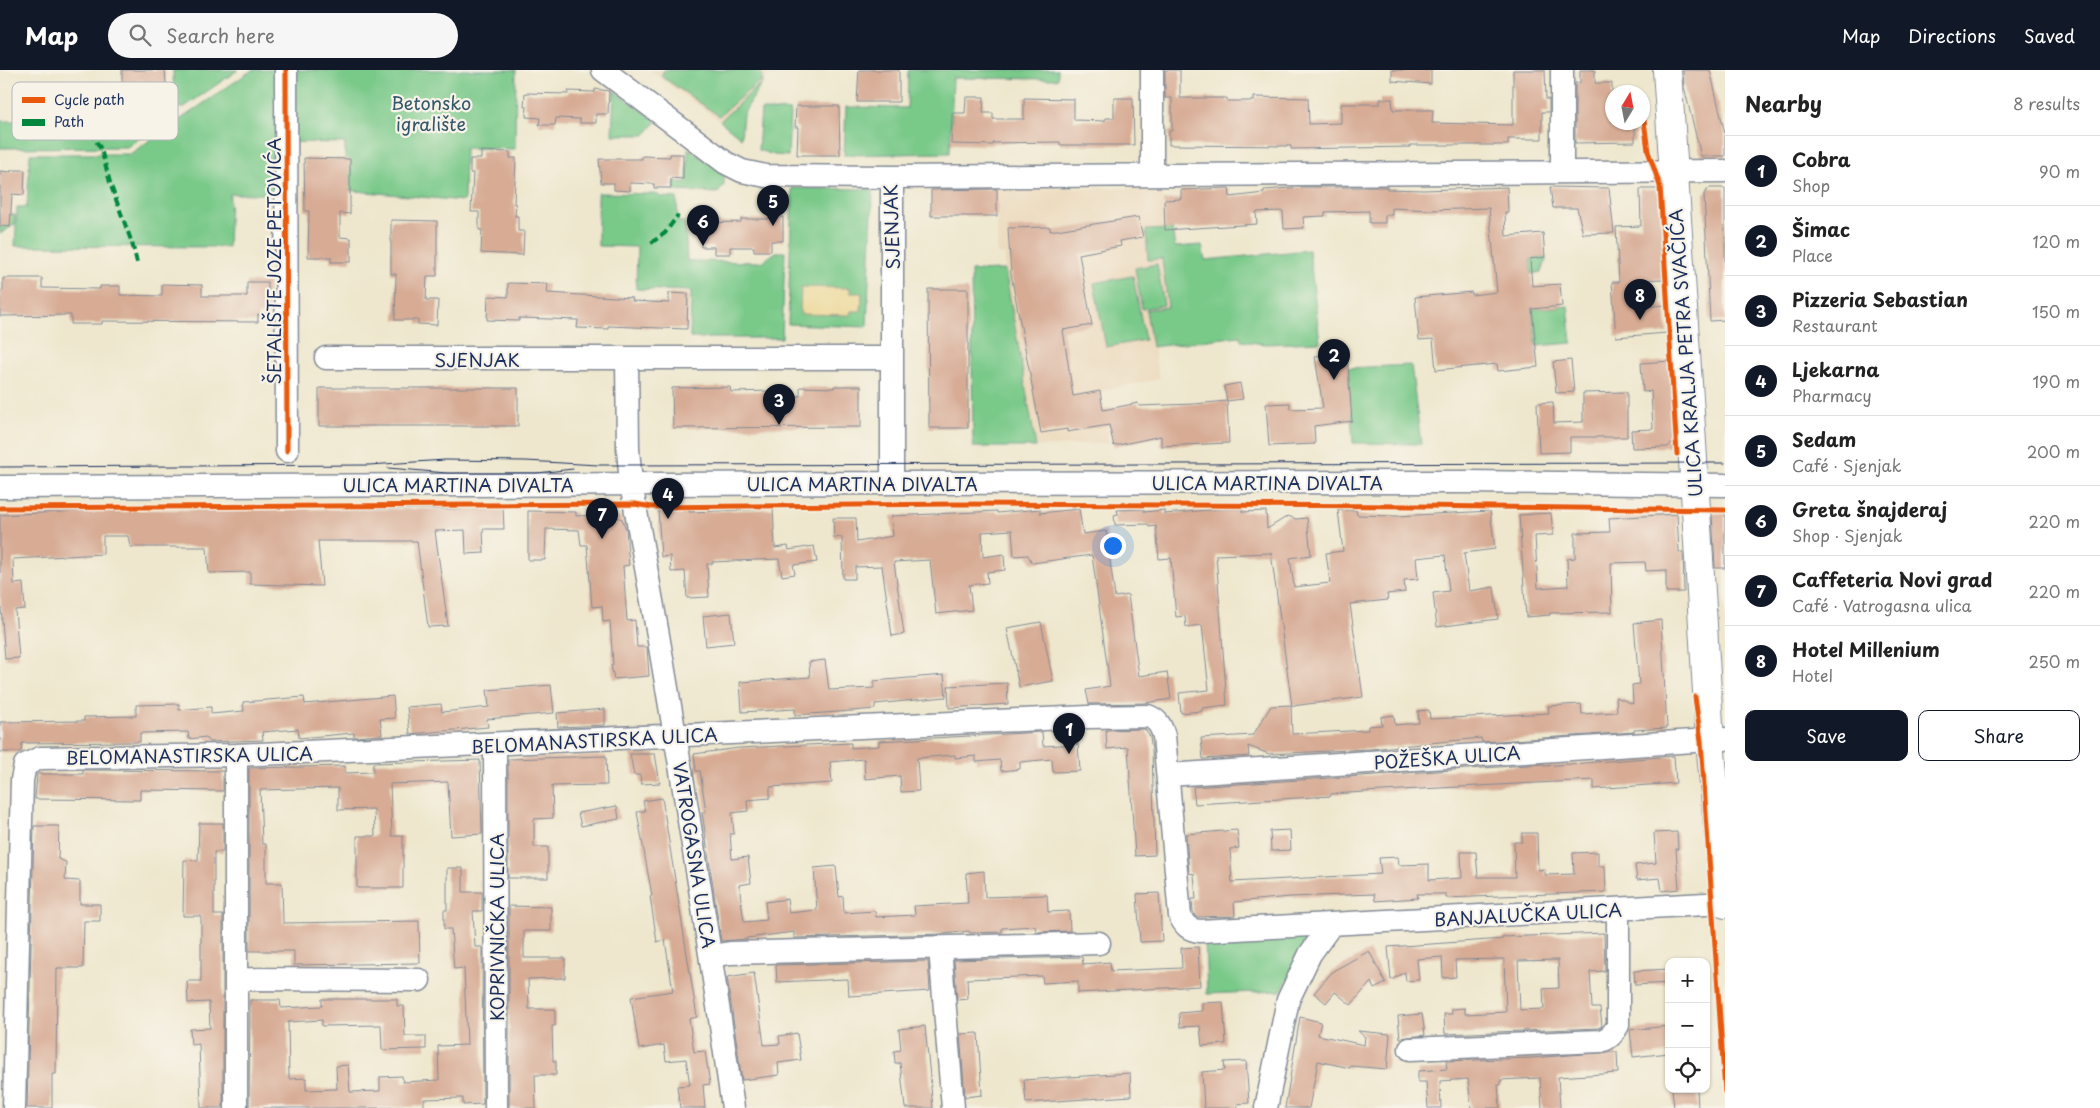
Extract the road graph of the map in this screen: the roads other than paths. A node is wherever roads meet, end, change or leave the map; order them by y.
1 (286, 70) edge
2 (603, 70) edge
3 (1152, 70) edge
4 (1562, 70) edge
5 (1667, 70) edge
6 (1562, 171) junction
7 (1674, 171) junction
8 (1725, 171) edge
9 (1152, 175) junction
10 (892, 177) junction
11 (326, 358) dead end
12 (892, 358) junction
13 (627, 360) junction
14 (287, 451) dead end
15 (892, 483) junction
16 (631, 484) junction
17 (1695, 485) junction
18 (1725, 485) edge
19 (0, 487) edge
20 (676, 737) junction
21 (1717, 740) edge
22 (495, 745) junction
23 (236, 755) junction
24 (1168, 775) junction
25 (1725, 904) edge
26 (1618, 909) junction
27 (1330, 925) junction
28 (1099, 944) dead end
29 (940, 948) junction
30 (711, 956) junction
31 (237, 979) junction
32 (419, 980) dead end
33 (1410, 1049) dead end
34 (14, 1108) edge
35 (236, 1108) edge
36 (496, 1108) edge
37 (732, 1108) edge
38 (953, 1108) edge
39 (1266, 1108) edge

1 - 14 street, ŠETALIŠTE JOZE PETOVIĆA
2 - 10 street, SJENJAK
3 - 9 street
4 - 6 street
5 - 7 main road, ULICA KRALJA PETRA SVAČIĆA
6 - 7 street
6 - 9 street
7 - 8 street
7 - 17 main road, ULICA KRALJA PETRA SVAČIĆA
9 - 10 street
10 - 12 street, SJENJAK
11 - 13 street, SJENJAK
12 - 13 street, SJENJAK
12 - 15 street, SJENJAK
13 - 16 street
15 - 16 street, ULICA MARTINA DIVALTA
15 - 17 street, ULICA MARTINA DIVALTA
16 - 19 street, ULICA MARTINA DIVALTA
16 - 20 street, VATROGASNA ULICA
17 - 18 street, ULICA MARTINA DIVALTA
17 - 21 main road, ULICA KRALJA PETRA SVAČIĆA
20 - 22 street, BELOMANASTIRSKA ULICA
20 - 24 street, BELOMANASTIRSKA ULICA
20 - 30 street, VATROGASNA ULICA
21 - 24 street, POŽEŠKA ULICA
21 - 25 main road, ULICA KRALJA PETRA SVAČIĆA
22 - 23 street, BELOMANASTIRSKA ULICA
22 - 36 street, KOPRIVNIČKA ULICA
23 - 31 street
23 - 34 street, BELOMANASTIRSKA ULICA
24 - 27 street, BANJALUČKA ULICA
25 - 26 street, BANJALUČKA ULICA
26 - 27 street, BANJALUČKA ULICA
26 - 33 street
27 - 39 street
28 - 29 street
29 - 30 street
29 - 38 street
30 - 37 street, VATROGASNA ULICA
31 - 32 street
31 - 35 street

